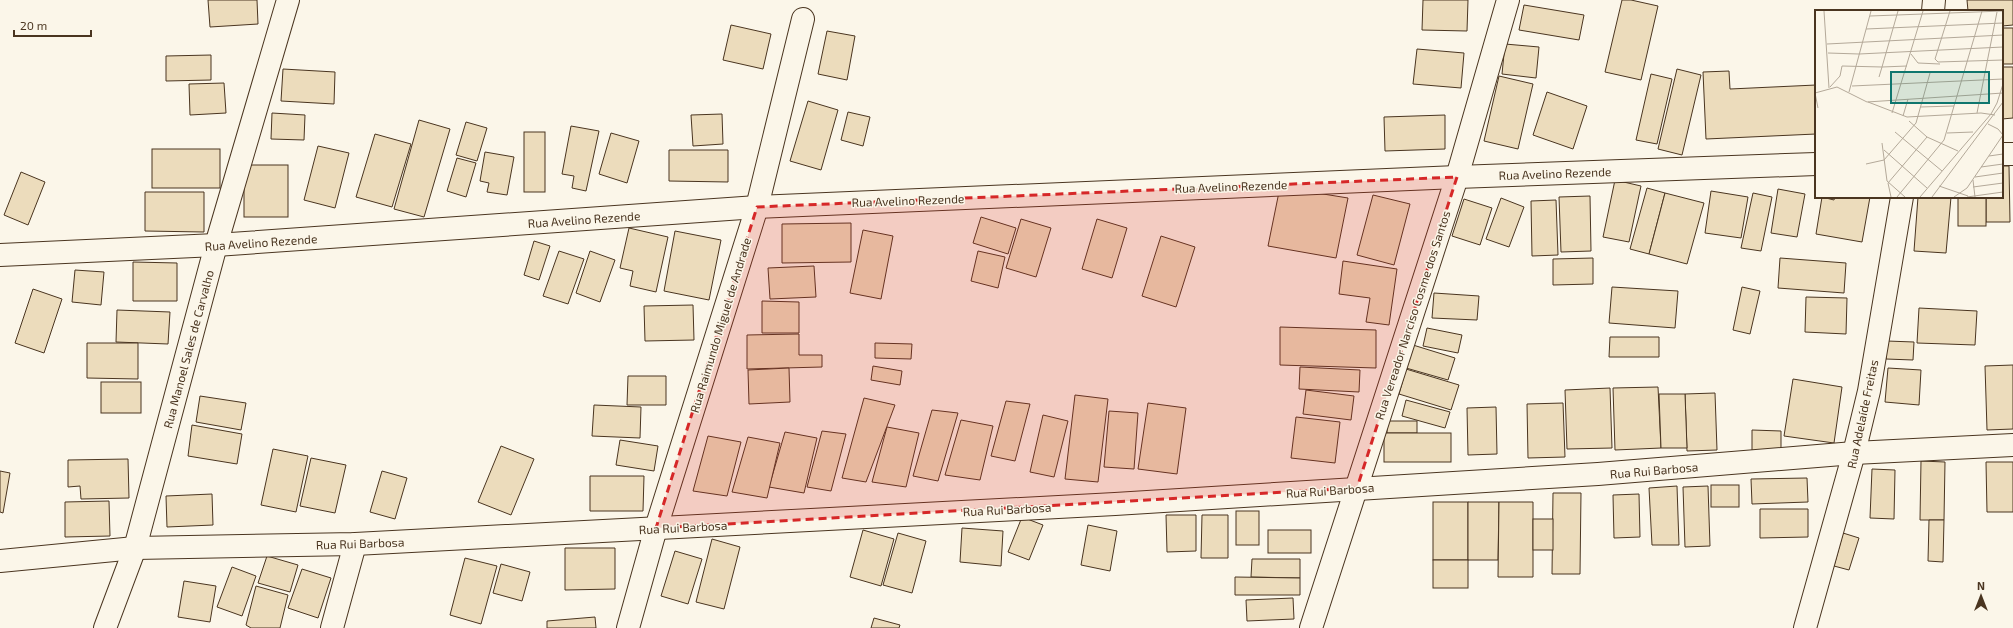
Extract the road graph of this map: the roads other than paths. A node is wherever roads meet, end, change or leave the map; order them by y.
1 (288, 0) edge
2 (1508, 0) edge
3 (1934, 0) edge
4 (1932, 10) edge
5 (803, 19) dead end
6 (1815, 164) edge
7 (1456, 177) junction
8 (1902, 198) edge
9 (757, 207) junction
10 (216, 245) junction
11 (0, 254) edge
12 (2013, 445) edge
13 (1854, 453) junction
14 (1357, 488) junction
15 (656, 528) junction
16 (355, 544) junction
17 (135, 548) junction
18 (0, 561) edge
19 (105, 628) edge
20 (332, 628) edge
21 (628, 628) edge
22 (1311, 628) edge
23 (1805, 628) edge

1 - 10 street, Rua Manoel Sales de Carvalho
2 - 7 street, Rua Vereador Narciso Cosme dos Santos
3 - 4 street
5 - 9 street, Rua Raimundo Miguel de Andrade
6 - 7 street, Rua Avelino Rezende
7 - 9 street, Rua Avelino Rezende
7 - 14 street, Rua Vereador Narciso Cosme dos Santos
8 - 13 street, Rua Adelaíde Freitas
9 - 10 street, Rua Avelino Rezende
9 - 15 street, Rua Raimundo Miguel de Andrade
10 - 11 street, Rua Avelino Rezende
10 - 17 street, Rua Manoel Sales de Carvalho
12 - 13 street, Rua Rui Barbosa
13 - 14 street, Rua Rui Barbosa
13 - 23 street, Rua Adelaíde Freitas
14 - 15 street, Rua Rui Barbosa
14 - 22 street, Rua Vereador Narciso Cosme dos Santos
15 - 16 street, Rua Rui Barbosa
15 - 21 street, Rua Raimundo Miguel de Andrade
16 - 17 street, Rua Rui Barbosa
16 - 20 street
17 - 18 street, Rua Rui Barbosa
17 - 19 street, Rua Manoel Sales de Carvalho

